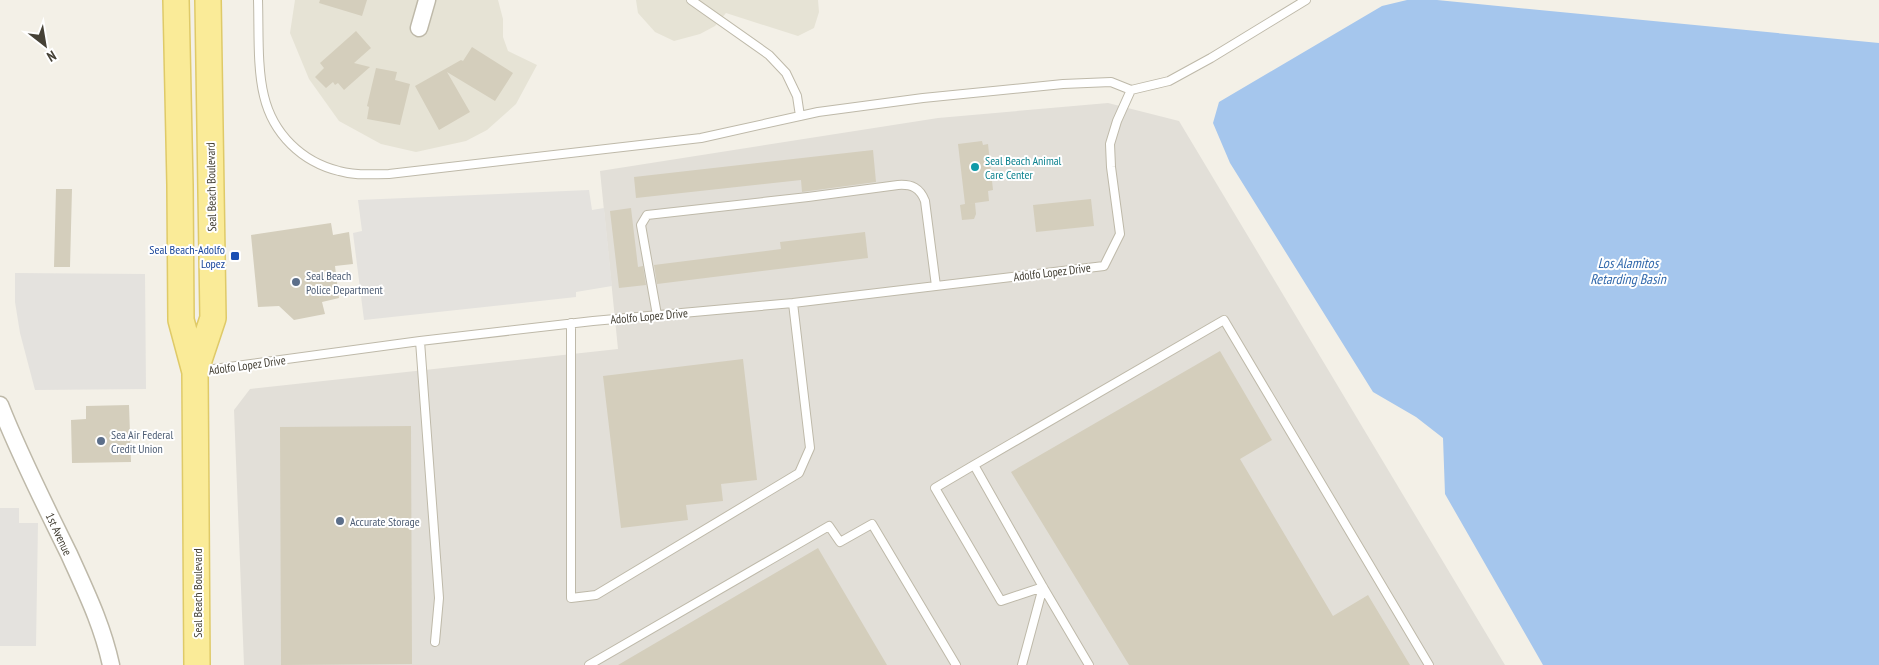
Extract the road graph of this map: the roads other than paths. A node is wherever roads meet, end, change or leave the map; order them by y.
1 (176, 0) edge
2 (208, 0) edge
3 (258, 0) edge
4 (427, 0) edge
5 (691, 0) edge
6 (1306, 0) edge
7 (419, 28) dead end
8 (1131, 90) junction
9 (800, 116) junction
10 (936, 286) junction
11 (793, 303) junction
12 (657, 315) junction
13 (571, 323) junction
14 (420, 341) junction
15 (195, 372) junction
16 (0, 405) edge
17 (974, 465) junction
18 (1043, 587) junction
19 (435, 642) dead end
20 (111, 665) edge
21 (197, 665) edge
22 (589, 665) edge
23 (956, 665) edge
24 (1022, 665) edge
25 (1090, 665) edge
26 (1429, 665) edge

1 - 15 main road, Seal Beach Boulevard
2 - 15 main road, Seal Beach Boulevard
3 - 9 lane
4 - 7 street
5 - 9 lane
6 - 8 lane
8 - 9 lane
8 - 10 lane, Adolfo Lopez Drive
10 - 11 lane, Adolfo Lopez Drive
10 - 12 lane
11 - 12 lane, Adolfo Lopez Drive
11 - 13 lane
12 - 13 lane, Adolfo Lopez Drive
13 - 14 lane, Adolfo Lopez Drive
14 - 15 lane, Adolfo Lopez Drive
14 - 19 lane
15 - 21 main road, Seal Beach Boulevard
16 - 20 street, 1st Avenue
17 - 18 lane
17 - 18 lane
17 - 26 lane
18 - 24 lane
18 - 25 lane
22 - 23 lane

